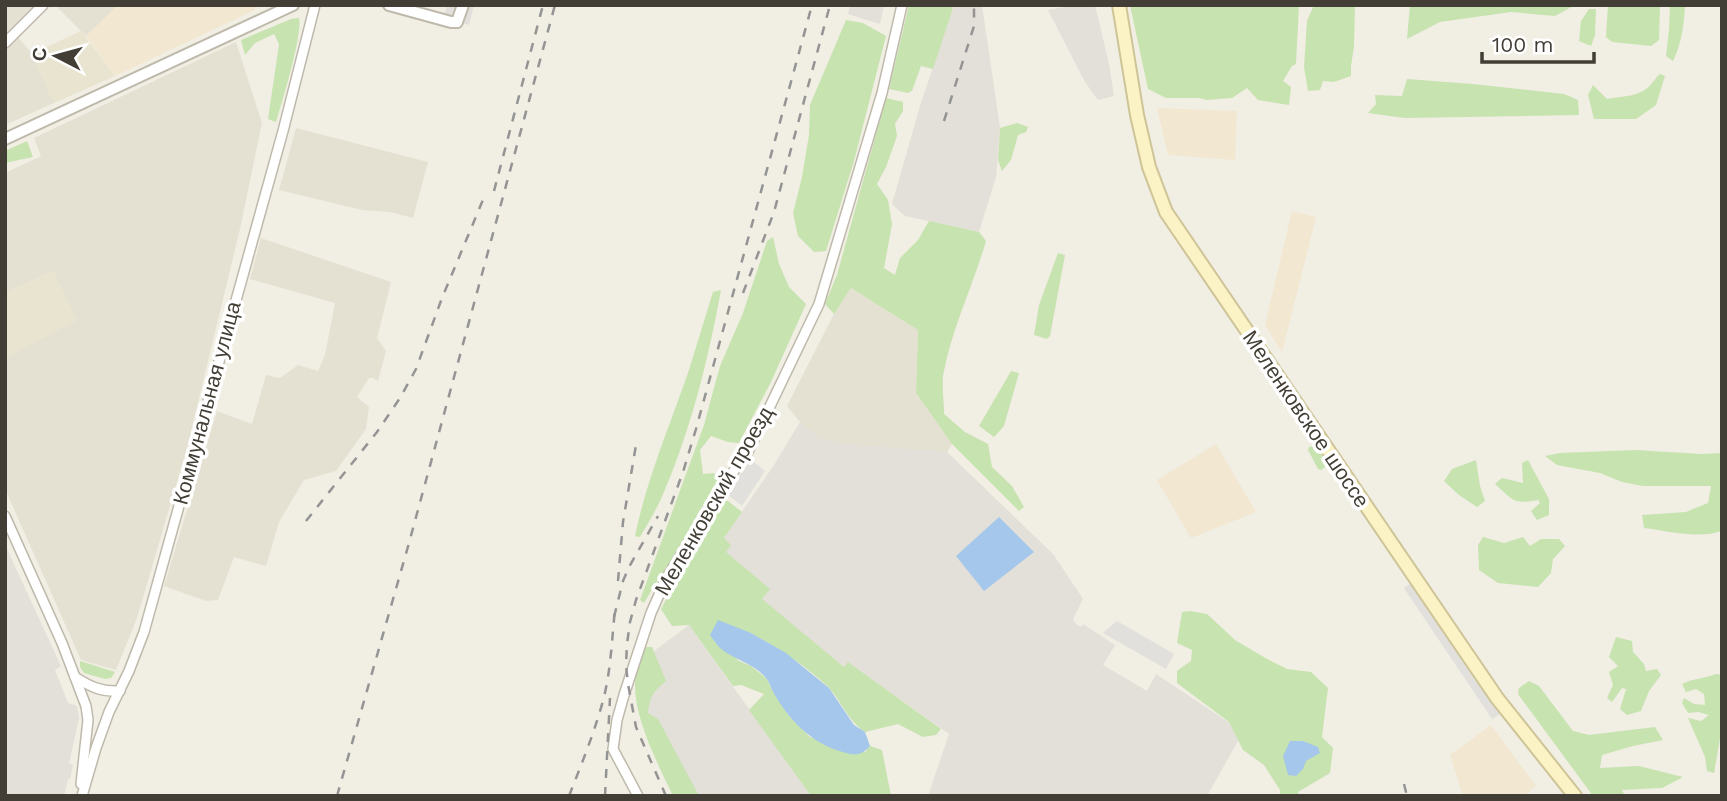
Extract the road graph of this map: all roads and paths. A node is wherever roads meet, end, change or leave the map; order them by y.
1 (43, 5) edge
2 (293, 5) edge
3 (315, 5) edge
4 (389, 5) edge
5 (463, 5) edge
6 (902, 5) edge
7 (1119, 5) edge
8 (5, 43) edge
9 (5, 139) edge
10 (5, 516) edge
11 (75, 677) junction
12 (120, 691) junction
13 (80, 796) edge
14 (638, 796) edge
15 (1574, 796) edge

1 - 8 street
2 - 9 street
3 - 12 street, Коммунальная улица
4 - 5 street
6 - 14 street, Меленковский проезд
7 - 15 main road, Меленковское шоссе
10 - 11 street
11 - 12 street
11 - 13 street
12 - 13 street, Коммунальная улица

